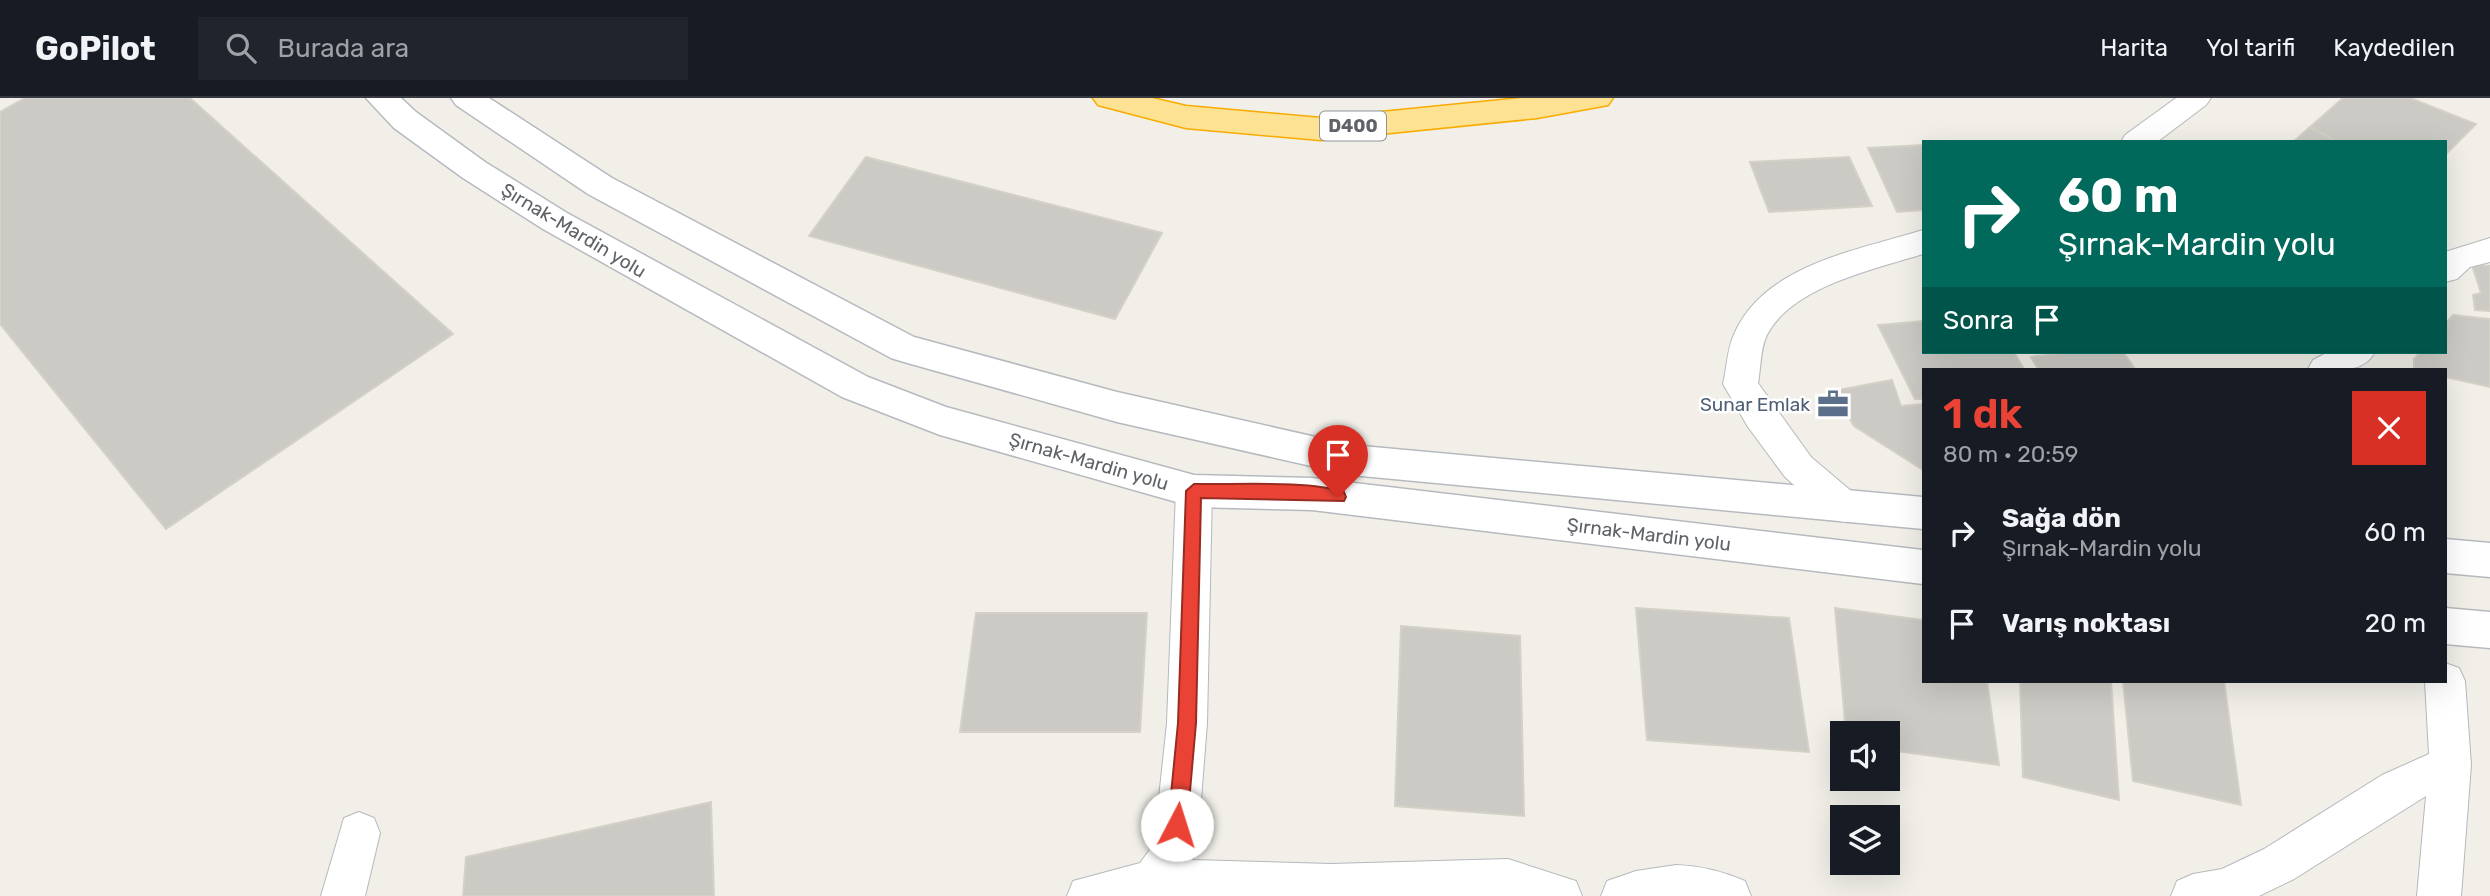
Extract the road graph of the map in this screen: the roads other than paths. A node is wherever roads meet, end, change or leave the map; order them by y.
1 (382, 98) edge
2 (467, 98) edge
3 (1109, 98) edge
4 (1597, 98) edge
5 (2196, 98) edge
6 (2139, 140) edge
7 (1922, 242) edge
8 (2490, 250) edge
9 (2447, 268) edge
10 (2354, 354) edge
11 (2328, 368) edge
12 (1194, 491) junction
13 (1843, 507) junction
14 (1922, 513) edge
15 (2447, 556) edge
16 (2490, 560) edge
17 (1922, 567) edge
18 (2447, 626) edge
19 (2490, 630) edge
20 (2445, 683) edge
21 (2451, 765) junction
22 (359, 833) dead end
23 (1153, 881) junction
24 (344, 896) edge
25 (1089, 896) edge
26 (1560, 896) edge
27 (1623, 896) edge
28 (1729, 896) edge
29 (2193, 896) edge
30 (2439, 896) edge

1 - 12 street, Şırnak-Mardin yolu
2 - 13 street
3 - 4 highway, D400
5 - 6 street
7 - 13 street
8 - 9 street
10 - 11 street
12 - 17 street, Şırnak-Mardin yolu
12 - 23 street
13 - 14 street
15 - 16 street
18 - 19 street
20 - 21 street
21 - 29 street
21 - 30 street
22 - 24 street
23 - 25 street
23 - 26 street
27 - 28 street

